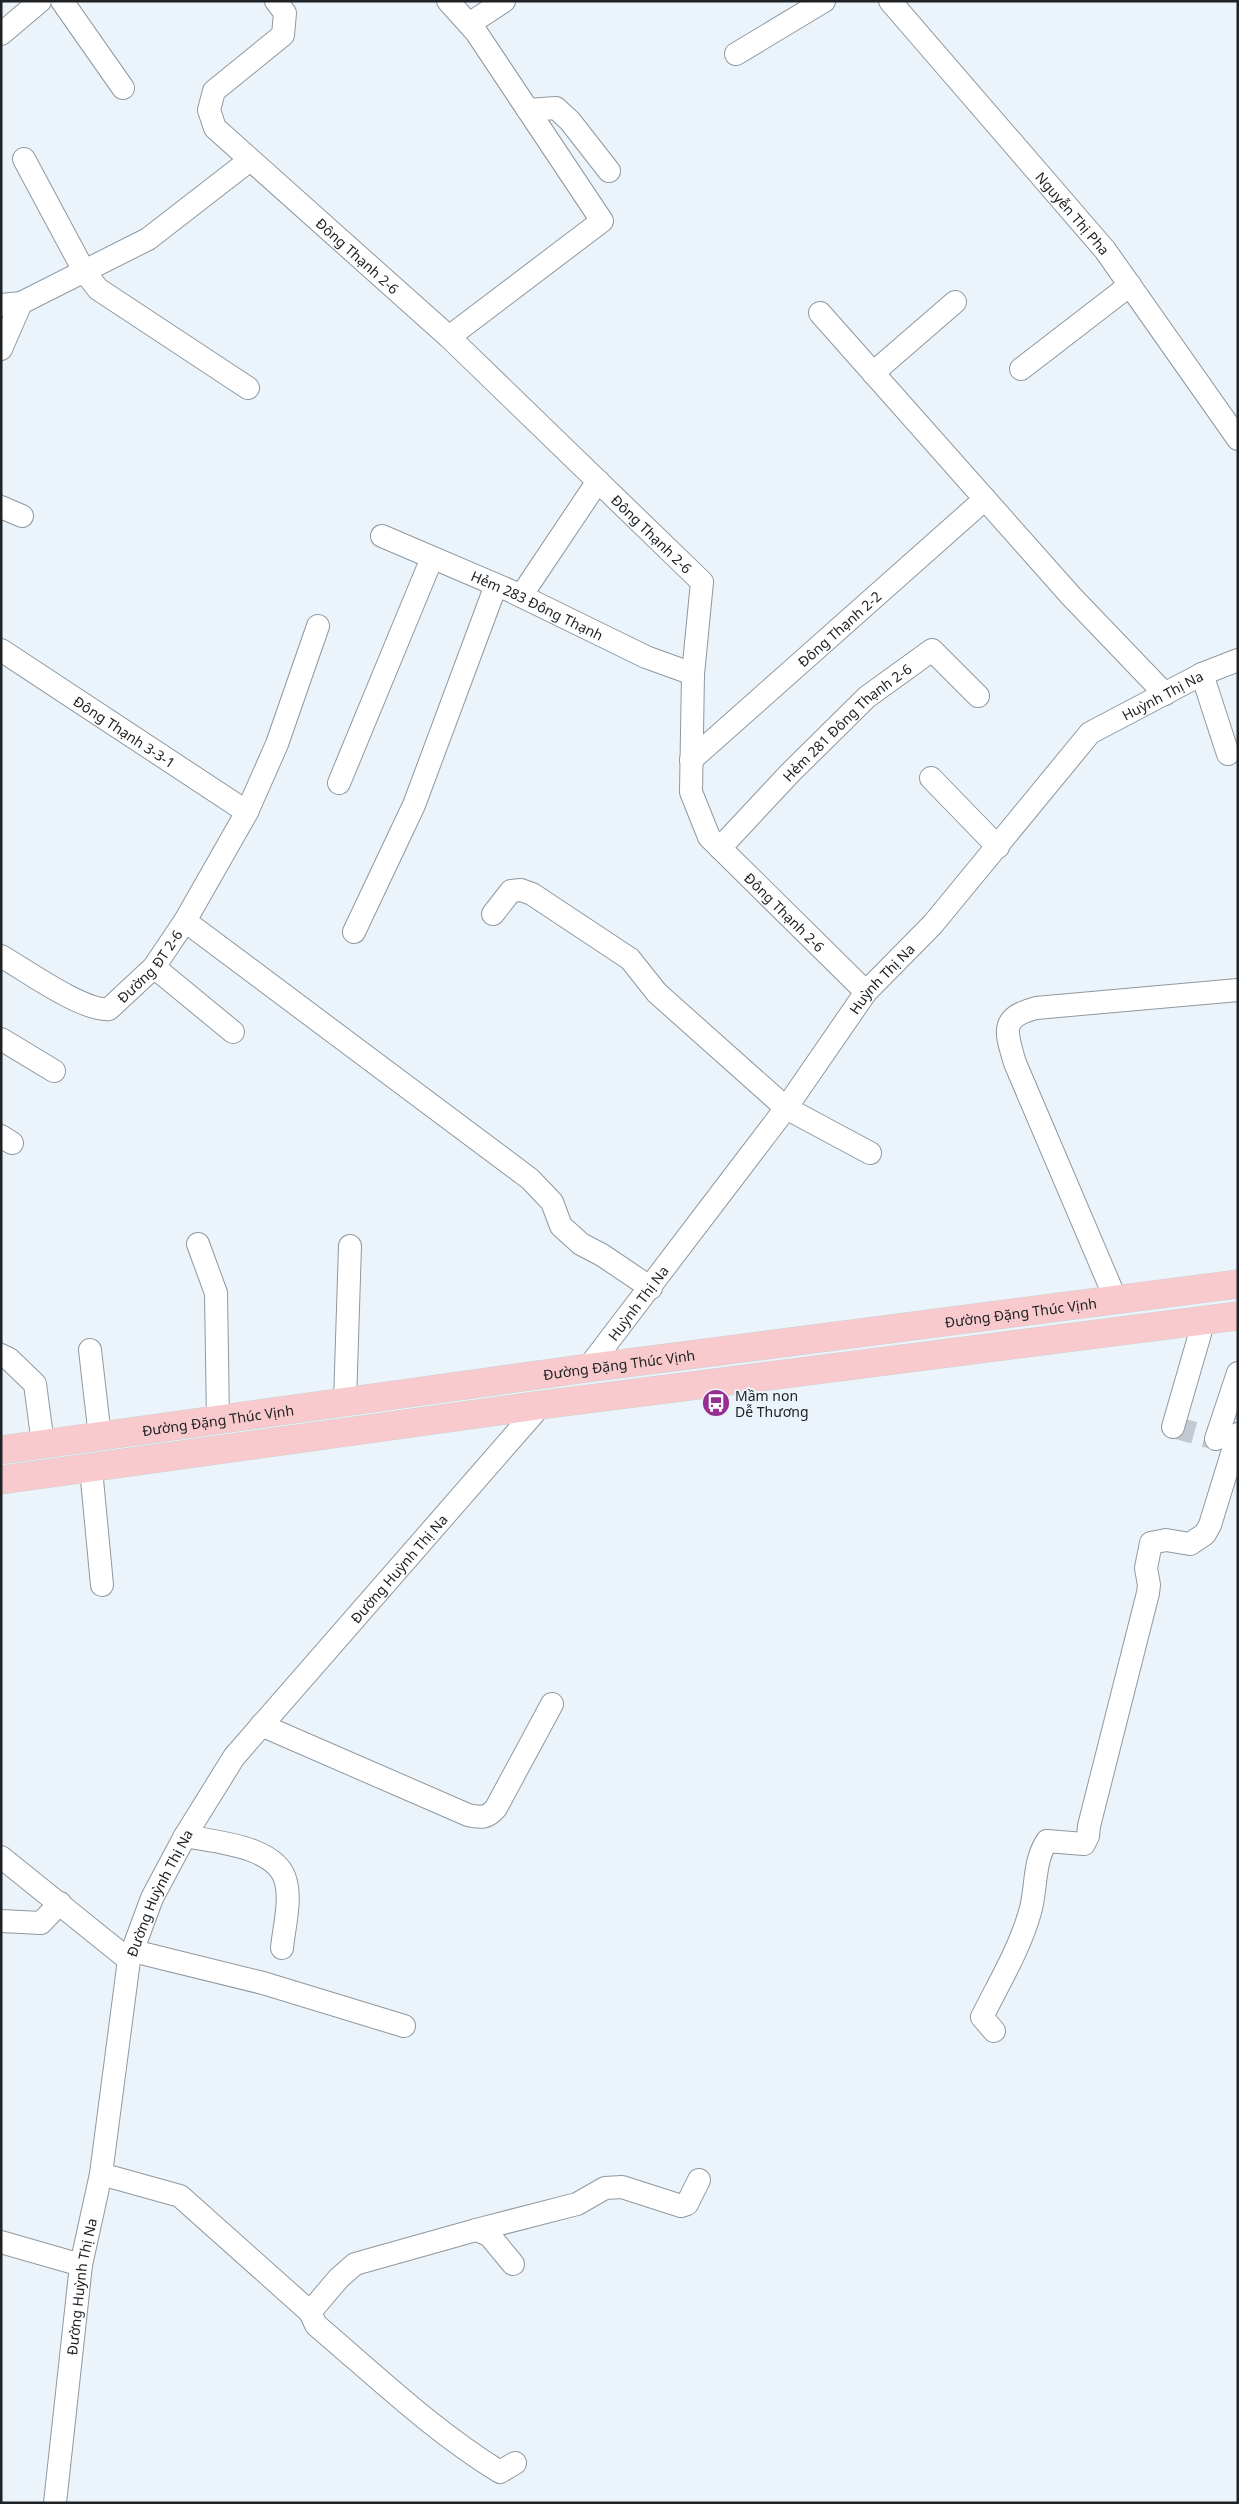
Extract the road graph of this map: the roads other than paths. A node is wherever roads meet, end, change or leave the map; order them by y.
1 (40, 1) edge
2 (62, 1) edge
3 (276, 1) edge
4 (448, 1) edge
5 (504, 1) edge
6 (824, 1) edge
7 (890, 1) edge
8 (469, 24) junction
9 (1, 34) edge
10 (736, 54) dead end
11 (123, 88) dead end
12 (528, 110) junction
13 (24, 159) dead end
14 (250, 160) junction
15 (608, 171) dead end
16 (84, 271) junction
17 (1130, 285) junction
18 (956, 302) dead end
19 (11, 304) edge
20 (820, 313) dead end
21 (450, 337) junction
22 (1, 349) edge
23 (1021, 369) dead end
24 (873, 373) junction
25 (248, 388) dead end
26 (1235, 431) edge
27 (598, 481) junction
28 (986, 499) junction
29 (1, 507) edge
30 (22, 516) dead end
31 (382, 536) dead end
32 (432, 558) junction
33 (496, 585) junction
34 (521, 596) junction
35 (318, 626) dead end
36 (1, 650) edge
37 (1238, 660) edge
38 (693, 674) junction
39 (1202, 674) junction
40 (1165, 694) junction
41 (978, 696) dead end
42 (1228, 754) dead end
43 (691, 760) junction
44 (931, 778) dead end
45 (339, 783) dead end
46 (248, 812) junction
47 (998, 846) junction
48 (720, 848) junction
49 (493, 914) dead end
50 (185, 921) junction
51 (354, 932) dead end
52 (1, 956) edge
53 (154, 967) junction
54 (1238, 990) edge
55 (866, 992) junction
56 (233, 1032) dead end
57 (1, 1039) edge
58 (54, 1071) dead end
59 (786, 1108) junction
60 (870, 1153) dead end
61 (198, 1244) dead end
62 (350, 1246) dead end
63 (1238, 1284) edge
64 (651, 1288) junction
65 (1116, 1300) junction
66 (1238, 1316) edge
67 (1204, 1320) junction
68 (90, 1350) dead end
69 (1, 1355) edge
70 (588, 1368) junction
71 (1238, 1373) edge
72 (345, 1402) junction
73 (542, 1405) junction
74 (218, 1420) junction
75 (1173, 1427) dead end
76 (1238, 1434) edge
77 (100, 1436) junction
78 (1216, 1439) dead end
79 (43, 1444) junction
80 (1, 1450) edge
81 (91, 1469) junction
82 (1, 1480) edge
83 (102, 1586) dead end
84 (552, 1704) dead end
85 (261, 1725) junction
86 (186, 1836) junction
87 (1, 1857) edge
88 (60, 1903) junction
89 (1, 1921) edge
90 (282, 1948) dead end
91 (131, 1956) junction
92 (404, 2026) dead end
93 (994, 2031) dead end
94 (101, 2174) junction
95 (699, 2180) dead end
96 (476, 2230) junction
97 (1, 2242) edge
98 (513, 2264) dead end
99 (81, 2265) junction
100 (310, 2312) junction
101 (515, 2463) dead end
102 (55, 2503) edge

1 - 9 street
2 - 11 street
3 - 14 street, Đông Thạnh 2-6
4 - 8 street
5 - 8 street
6 - 10 street
7 - 17 street, Nguyễn Thị Pha
8 - 12 street
12 - 15 street
12 - 21 street
13 - 16 street
14 - 16 street
14 - 21 street, Đông Thạnh 2-6
16 - 19 street
16 - 25 street
17 - 23 street
17 - 26 street, Nguyễn Thị Pha
18 - 24 street
19 - 22 street
20 - 24 street
21 - 27 street, Đông Thạnh 2-6
24 - 28 street
27 - 34 street
27 - 38 street, Đông Thạnh 2-6
28 - 40 street
28 - 43 street, Đông Thạnh 2-2
29 - 30 street
31 - 32 street, Hẻm 283 Đông Thạnh
32 - 33 street, Hẻm 283 Đông Thạnh
32 - 45 street
33 - 34 street, Hẻm 283 Đông Thạnh
33 - 51 street
34 - 38 street, Hẻm 283 Đông Thạnh
35 - 46 street, Đường ĐT 2-6
36 - 46 street, Đông Thạnh 3-3-1
37 - 39 street, Huỳnh Thị Na
38 - 43 street, Đông Thạnh 2-6
39 - 40 street, Huỳnh Thị Na
39 - 42 street
40 - 47 street, Huỳnh Thị Na
41 - 48 street, Hẻm 281 Đông Thạnh 2-6
43 - 48 street, Đông Thạnh 2-6
44 - 47 street
46 - 50 street, Đường ĐT 2-6
47 - 55 street, Huỳnh Thị Na
48 - 55 street, Đông Thạnh 2-6
49 - 59 street
50 - 53 street, Đường ĐT 2-6
50 - 64 street
52 - 53 street, Đường ĐT 2-6
53 - 56 street
54 - 65 street
55 - 59 street, Huỳnh Thị Na
57 - 58 street
59 - 60 street
59 - 64 street, Huỳnh Thị Na
61 - 74 street
62 - 72 street
63 - 65 main road, Đường Đặng Thúc Vịnh
64 - 70 street, Huỳnh Thị Na
65 - 70 main road, Đường Đặng Thúc Vịnh
66 - 67 main road
67 - 73 main road
67 - 75 street
68 - 77 street
69 - 79 street
70 - 72 main road, Đường Đặng Thúc Vịnh
71 - 78 street
72 - 74 main road, Đường Đặng Thúc Vịnh
73 - 81 main road
73 - 85 street, Đường Huỳnh Thị Na
74 - 77 main road, Đường Đặng Thúc Vịnh
76 - 93 street
77 - 79 main road, Đường Đặng Thúc Vịnh
79 - 80 main road, Đường Đặng Thúc Vịnh
81 - 82 main road
81 - 83 street
84 - 85 street
85 - 86 street, Đường Huỳnh Thị Na
86 - 90 street
86 - 91 street, Đường Huỳnh Thị Na
87 - 88 street
88 - 89 street
88 - 91 street
91 - 92 street
91 - 94 street, Đường Huỳnh Thị Na
94 - 99 street, Đường Huỳnh Thị Na
94 - 100 street
95 - 96 street
96 - 98 street
96 - 100 street
97 - 99 street
99 - 102 street, Đường Huỳnh Thị Na
100 - 101 street

